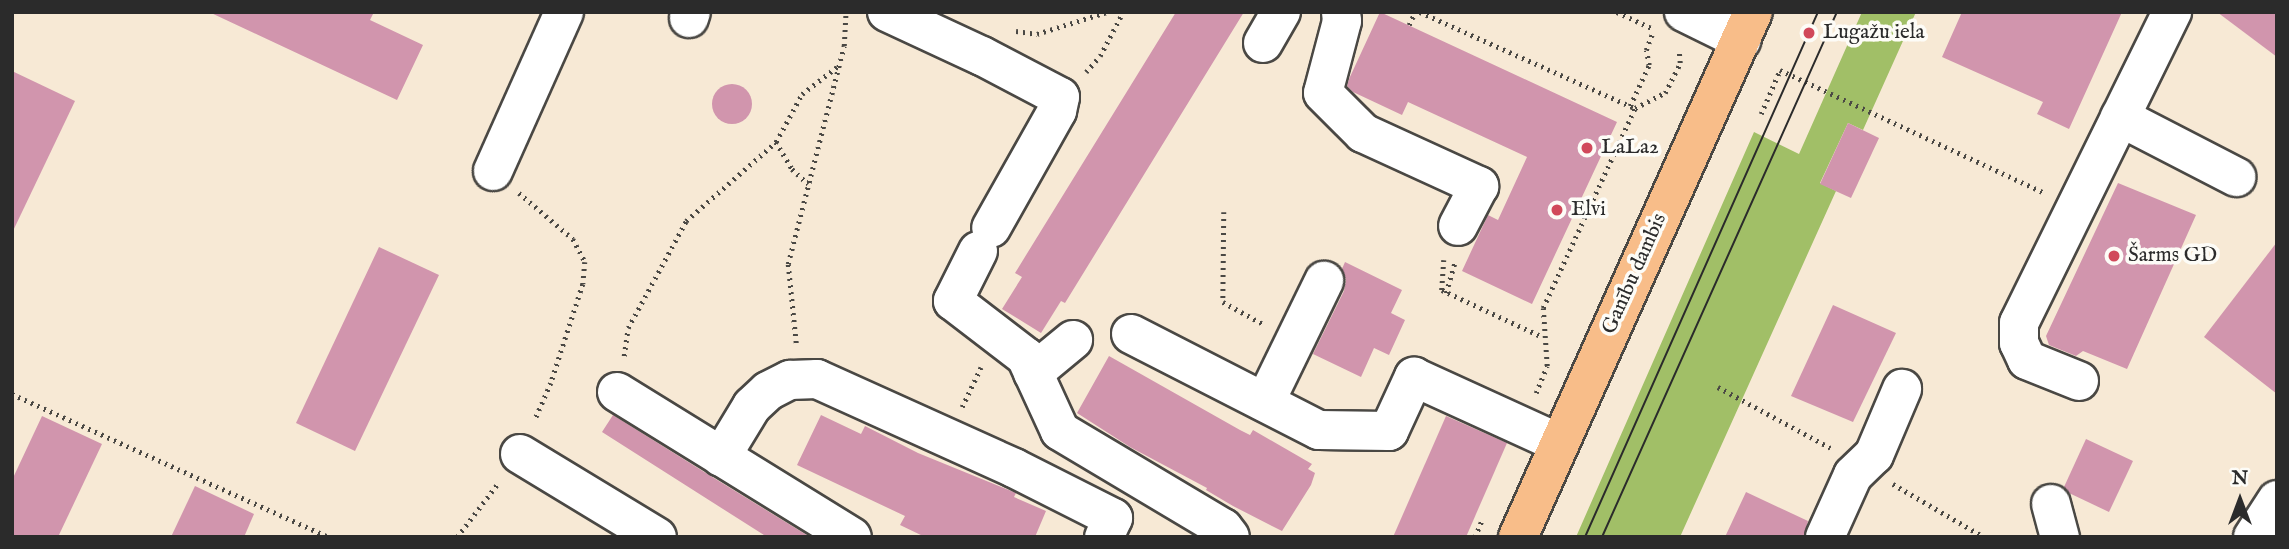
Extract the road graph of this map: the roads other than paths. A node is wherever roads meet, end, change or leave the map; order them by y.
1 (564, 12) edge
2 (887, 12) edge
3 (1341, 12) edge
4 (2172, 12) edge
5 (1747, 26) edge
6 (1668, 30) edge
7 (2120, 117) junction
8 (493, 171) road end
9 (2236, 177) dead end
10 (1458, 226) dead end
11 (1324, 281) dead end
12 (1131, 334) dead end
13 (1073, 340) dead end
14 (1033, 373) junction
15 (2079, 381) dead end
16 (1902, 389) dead end
17 (617, 392) road end
18 (1265, 402) junction
19 (1060, 431) junction
20 (1559, 443) junction
21 (520, 454) road end
22 (721, 457) junction
23 (1014, 468) junction
24 (2277, 500) edge
25 (657, 537) edge
26 (852, 537) edge
27 (1104, 537) edge
28 (1230, 537) edge
29 (1518, 537) edge
30 (1825, 537) edge
31 (2253, 537) edge

1 - 8 street
2 - 14 street
3 - 10 street
4 - 7 street
5 - 6 street
5 - 20 main road, Ganību dambis
7 - 9 street
7 - 15 street
11 - 18 street
12 - 18 street
13 - 14 street
14 - 19 street
16 - 30 street
17 - 22 street
18 - 20 street
19 - 23 street
19 - 28 street
20 - 29 main road, Ganību dambis
21 - 25 street
22 - 23 street
22 - 26 street
23 - 27 street
24 - 31 street

